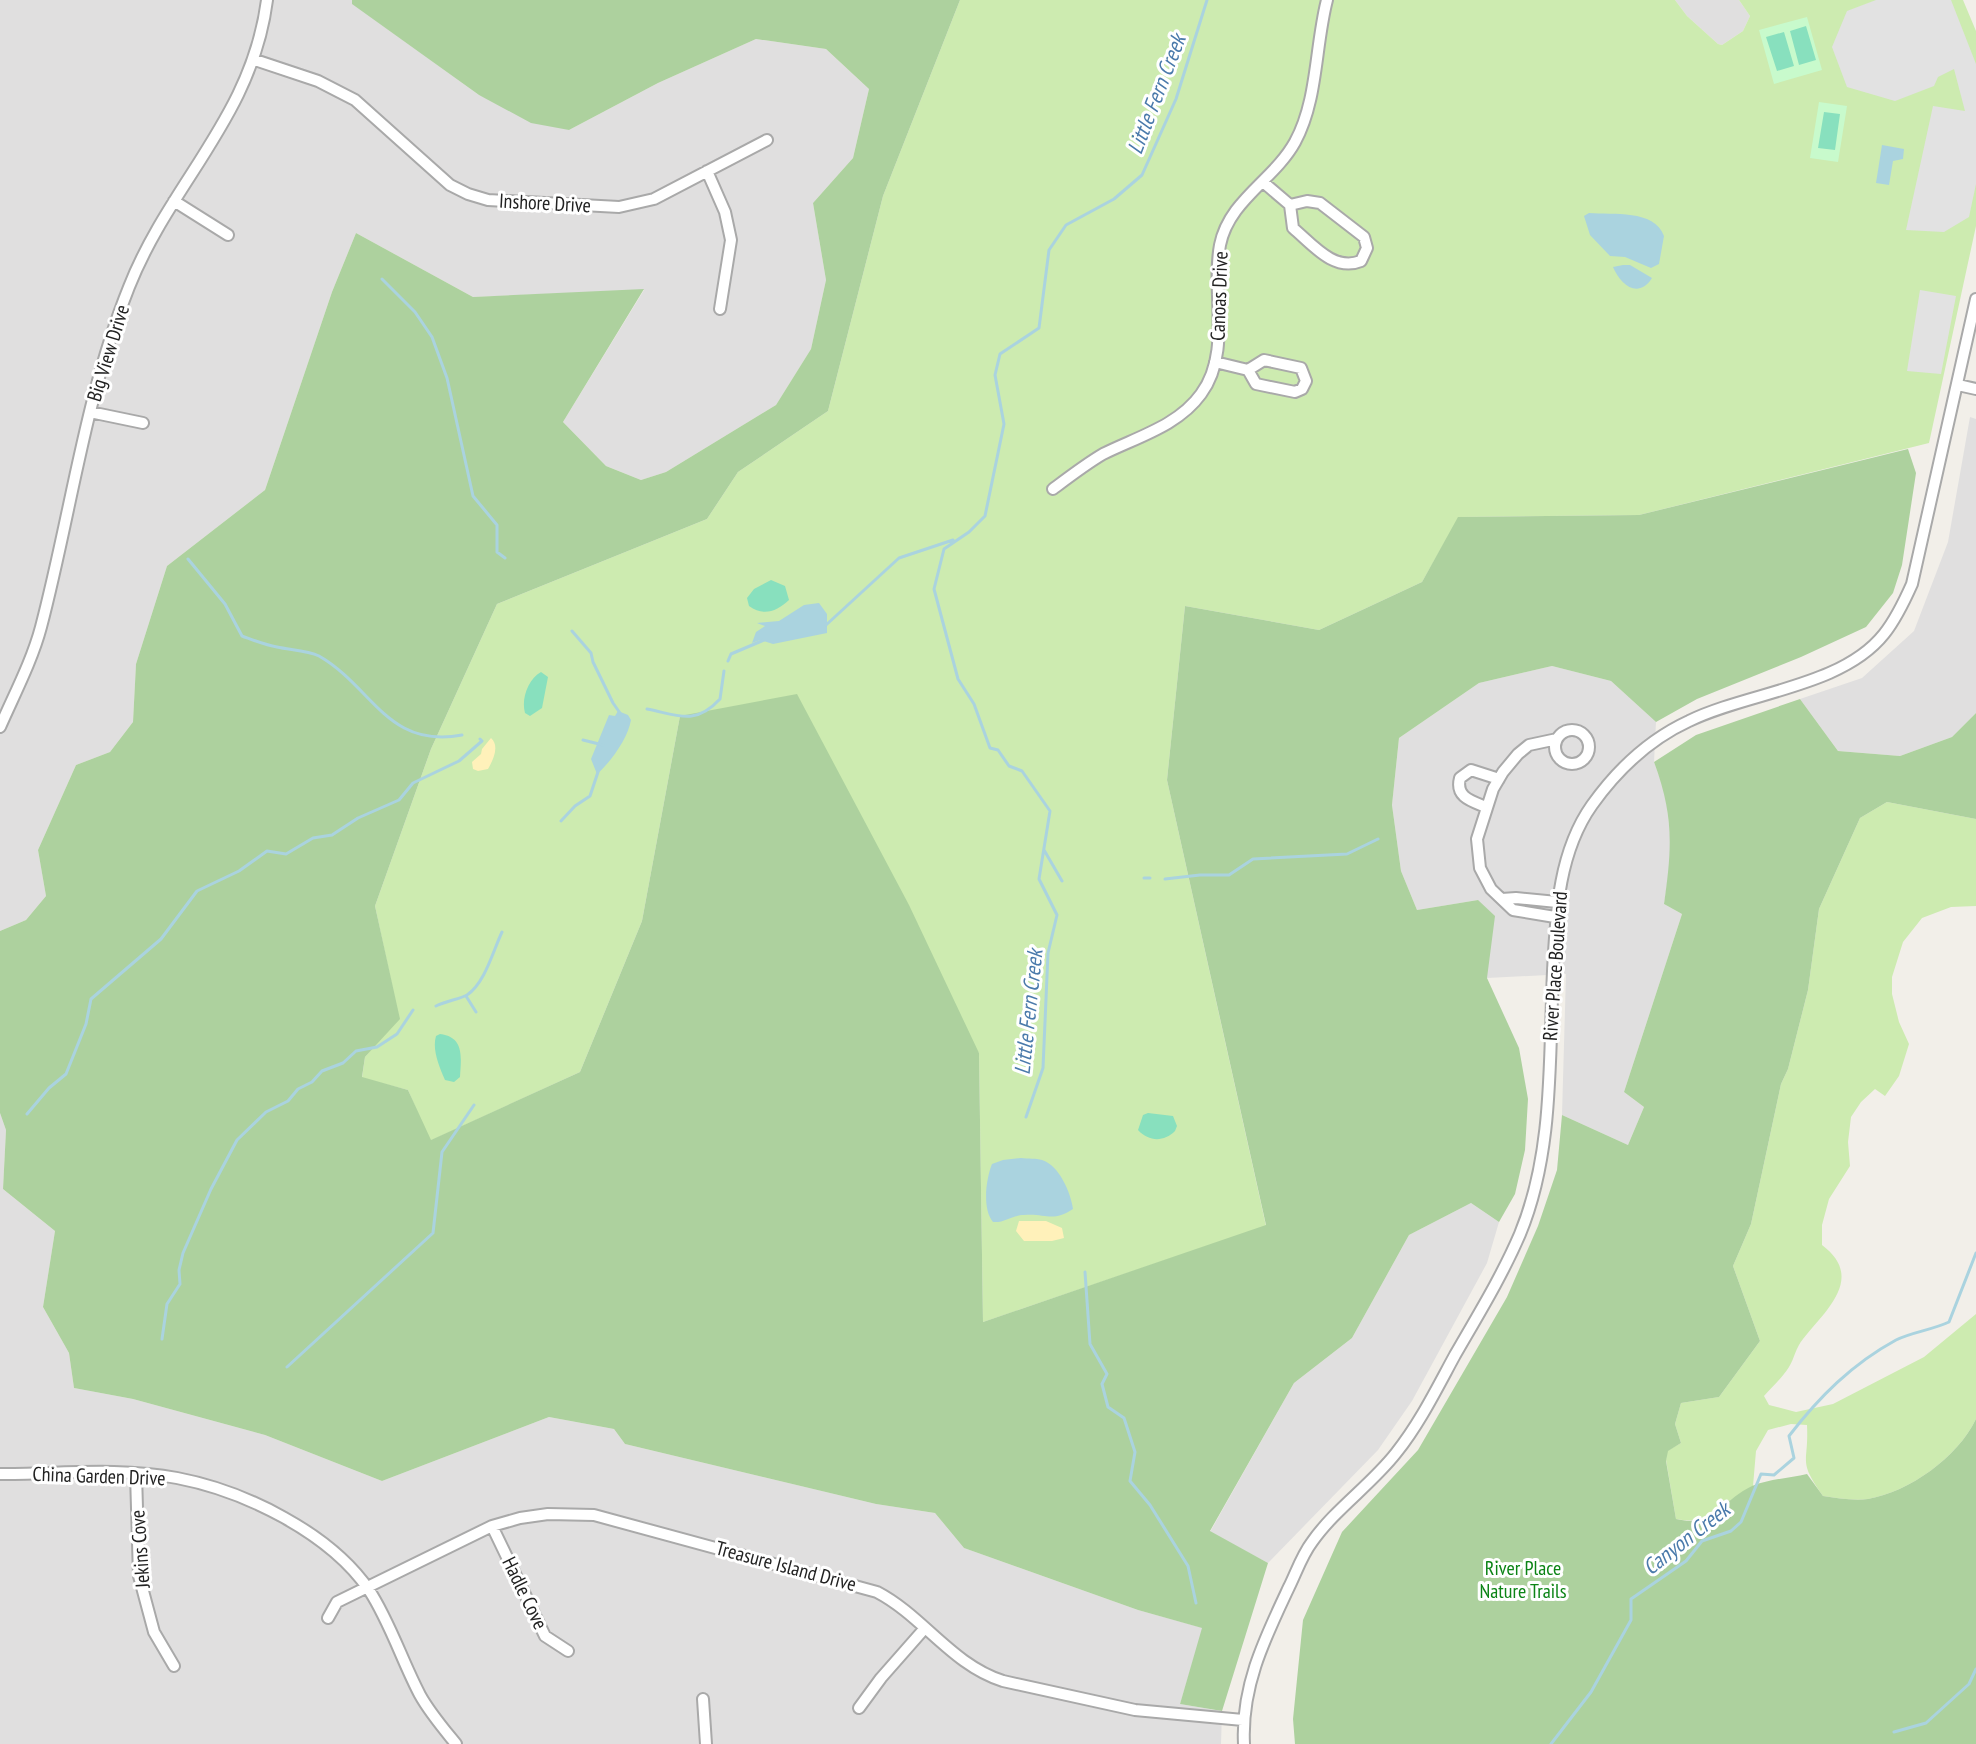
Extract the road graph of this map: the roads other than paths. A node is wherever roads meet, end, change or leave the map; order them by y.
1 (267, 0) edge
2 (1327, 0) edge
3 (255, 60) junction
4 (767, 140) dead end
5 (707, 171) junction
6 (1263, 182) junction
7 (174, 201) junction
8 (1290, 205) junction
9 (228, 235) dead end
10 (1976, 299) edge
11 (720, 309) dead end
12 (1215, 362) junction
13 (1248, 370) junction
14 (1958, 385) junction
15 (1976, 389) edge
16 (90, 412) junction
17 (143, 423) dead end
18 (1053, 489) dead end
19 (0, 727) edge
20 (1557, 739) dead end
21 (1499, 779) junction
22 (1486, 807) junction
23 (1502, 899) junction
24 (1557, 902) junction
25 (1555, 917) junction
26 (0, 1474) edge
27 (136, 1474) junction
28 (492, 1526) junction
29 (367, 1587) junction
30 (328, 1618) dead end
31 (925, 1628) junction
32 (568, 1651) dead end
33 (174, 1666) dead end
34 (703, 1699) dead end
35 (859, 1708) dead end
36 (1243, 1720) junction
37 (456, 1744) edge
38 (706, 1744) edge
39 (1244, 1744) edge

1 - 3 street, Big View Drive
2 - 6 street, Canoas Drive
3 - 5 street, Inshore Drive
3 - 7 street, Big View Drive
4 - 5 street, Inshore Drive
5 - 11 street
6 - 8 street
6 - 12 street, Canoas Drive
7 - 9 street
7 - 16 street, Big View Drive
8 - 8 street
10 - 14 street, River Place Boulevard
12 - 13 street
12 - 18 street, Canoas Drive
13 - 13 street
14 - 15 street
14 - 24 street, River Place Boulevard
16 - 17 street
16 - 19 street, Big View Drive
20 - 21 street
21 - 22 street
21 - 22 street
22 - 23 street
23 - 24 street
23 - 25 street
24 - 25 street, River Place Boulevard
25 - 36 street, River Place Boulevard
26 - 27 street, China Garden Drive
27 - 29 street, China Garden Drive
27 - 33 street, Jekins Cove
28 - 29 street, Treasure Island Drive
28 - 31 street, Treasure Island Drive
28 - 32 street, Hadle Cove
29 - 30 street, Treasure Island Drive
29 - 37 street, China Garden Drive
31 - 35 street
31 - 36 street, Treasure Island Drive
34 - 38 street
36 - 39 street, River Place Boulevard

